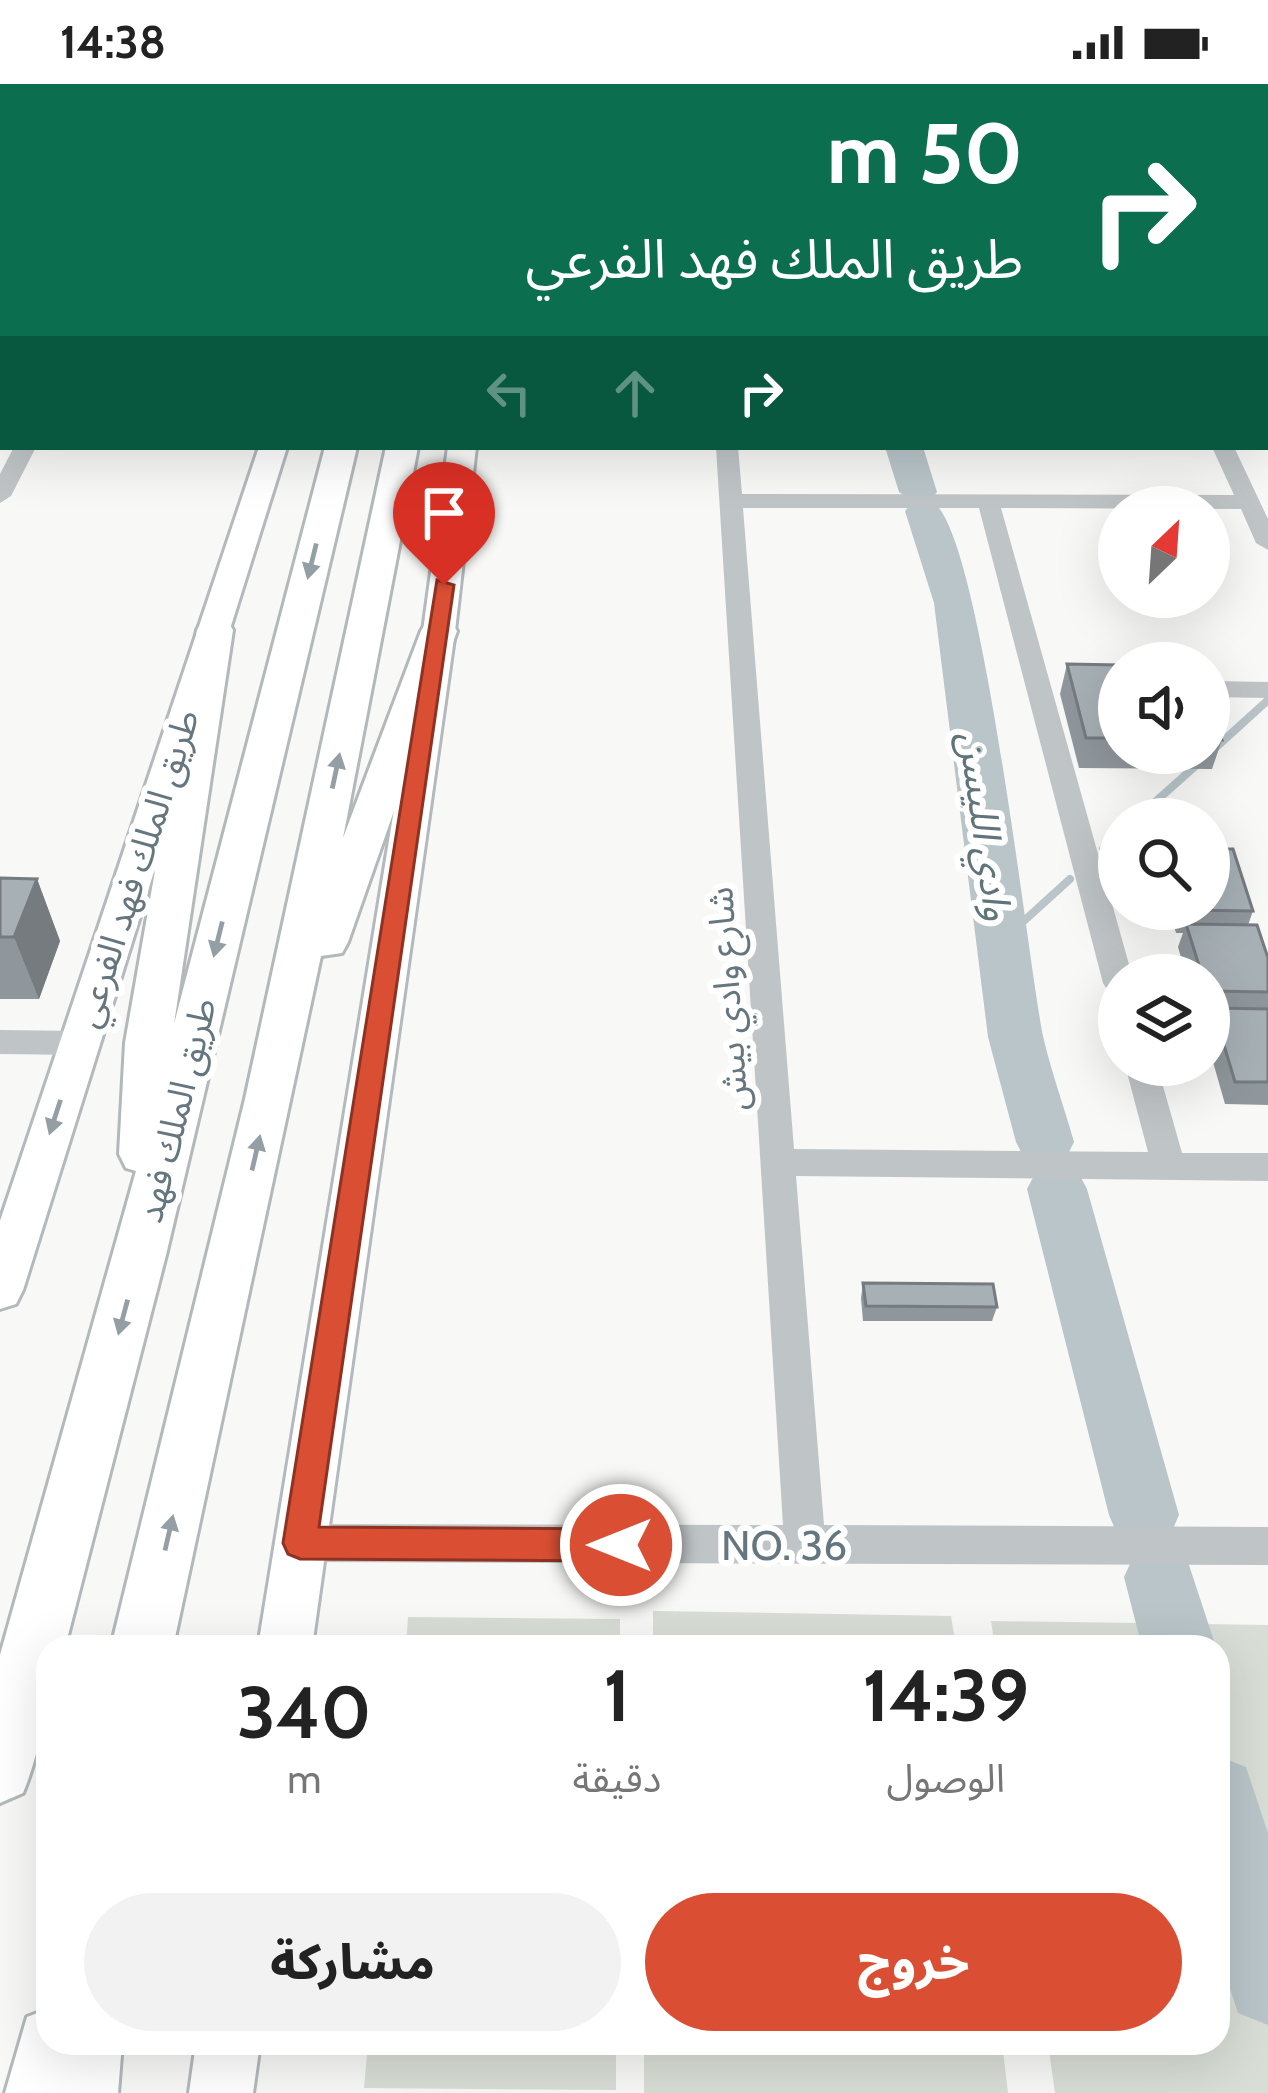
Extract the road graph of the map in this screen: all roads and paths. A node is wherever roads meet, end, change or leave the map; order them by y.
1 (23, 450) edge
2 (273, 450) edge
3 (340, 450) edge
4 (401, 450) edge
5 (462, 450) edge
6 (727, 450) edge
7 (1223, 450) edge
8 (0, 496) edge
9 (730, 501) junction
10 (988, 501) junction
11 (1249, 502) junction
12 (1268, 543) edge
13 (214, 630) junction
14 (439, 631) junction
15 (1230, 689) edge
16 (1268, 690) edge
17 (1112, 954) edge
18 (0, 1042) edge
19 (79, 1043) junction
20 (1148, 1086) edge
21 (269, 1099) junction
22 (777, 1162) junction
23 (1169, 1166) junction
24 (1268, 1167) edge
25 (140, 1255) junction
26 (0, 1290) edge
27 (300, 1543) junction
28 (805, 1545) junction
29 (1268, 1546) edge
30 (36, 1635) edge
31 (36, 1635) edge
32 (145, 1635) edge
33 (287, 1635) edge
34 (1, 1763) edge
35 (50, 2055) edge
36 (85, 2055) edge
37 (226, 2055) edge
38 (42, 2093) edge
39 (81, 2093) edge
40 (221, 2093) edge

1 - 8 street
2 - 13 main road, طريق الملك فهد الفرعي
3 -> 25 highway, طريق الملك فهد
21 -> 4 highway
5 - 14 main road
6 - 9 street, شارع وادي بيش
7 - 11 street
9 - 10 street
9 - 22 street, شارع وادي بيش
10 - 11 street
10 - 17 street
11 - 12 street
13 - 19 main road, طريق الملك فهد الفرعي
13 - 25 highway
14 - 21 highway
14 - 27 main road
15 - 16 street
18 - 19 street
19 -> 26 main road, طريق الملك فهد الفرعي
20 - 23 street
32 -> 21 highway
22 - 23 street
22 - 28 street, شارع وادي بيش
23 - 24 street
25 -> 30 highway, طريق الملك فهد
27 - 28 street, NO. 36
27 - 33 main road
28 - 29 street, NO. 36
31 -> 34 highway, طريق الملك فهد
35 - 38 highway
36 - 39 highway
37 - 40 main road

